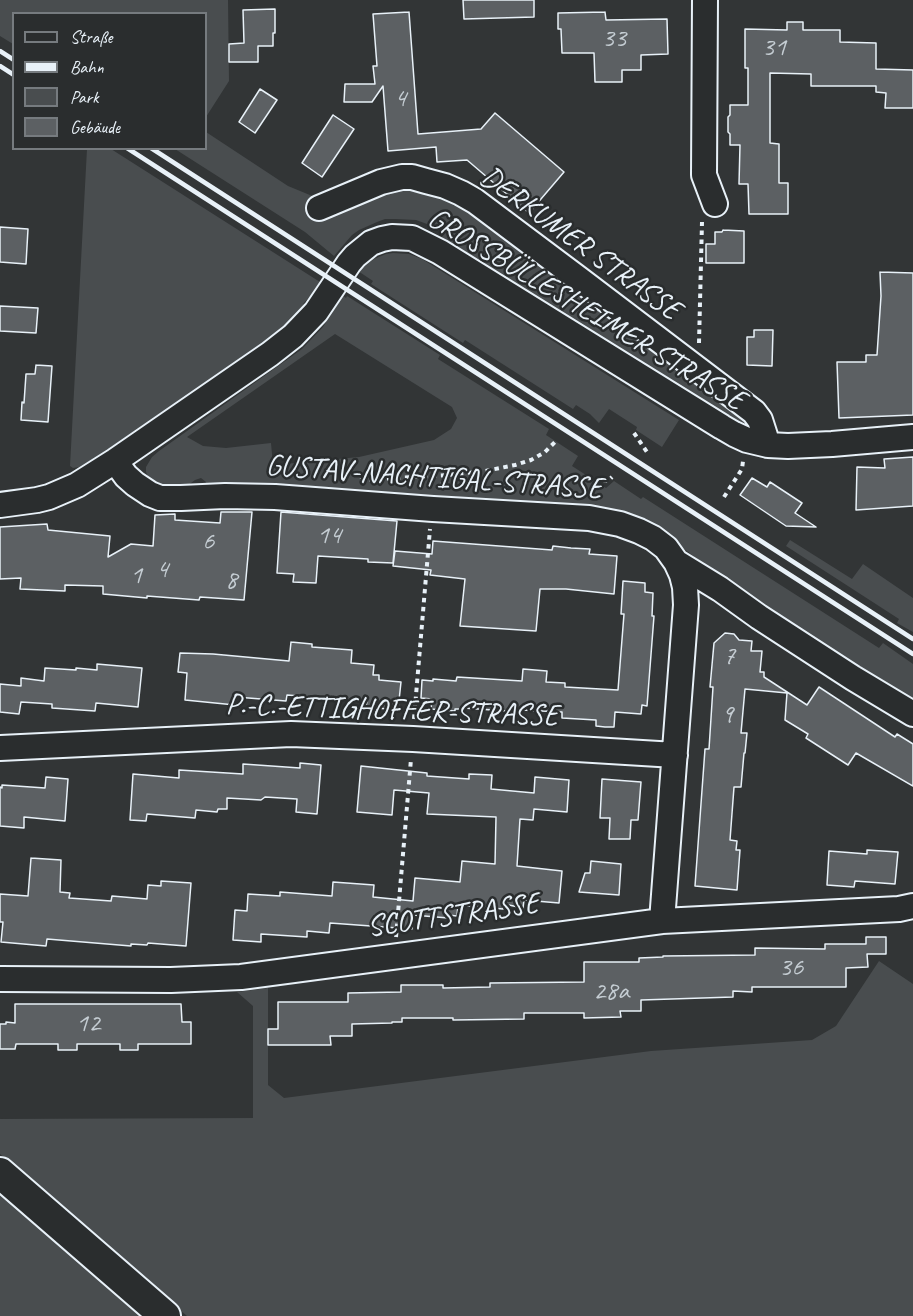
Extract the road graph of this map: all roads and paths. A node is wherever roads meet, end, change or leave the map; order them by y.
1 (705, 0) edge
2 (715, 204) joint
3 (319, 208) dead end
4 (697, 369) junction
5 (634, 433) dead end
6 (913, 437) edge
7 (556, 441) dead end
8 (758, 442) junction
9 (649, 455) dead end
10 (115, 461) junction
11 (612, 477) dead end
12 (356, 480) dead end
13 (603, 480) dead end
14 (724, 497) dead end
15 (0, 505) edge
16 (429, 540) dead end
17 (676, 562) junction
18 (913, 714) edge
19 (413, 730) junction
20 (0, 748) edge
21 (675, 755) junction
22 (913, 906) edge
23 (662, 921) junction
24 (395, 956) junction
25 (0, 979) edge
26 (0, 1173) edge
27 (165, 1316) edge

1 - 2 street
2 - 4 path
3 - 4 street, DERKUMER STRASSE
4 - 8 street, DERKUMER STRASSE
5 - 9 path
6 - 8 street, GROSSBÜLLESHEIMER STRASSE
7 - 12 path
8 - 10 street, GROSSBÜLLESHEIMER STRASSE
8 - 14 path
10 - 15 street, GROSSBÜLLESHEIMER STRASSE
10 - 17 street, GUSTAV-NACHTIGAL-STRASSE
11 - 13 path
16 - 19 path
17 - 18 street
17 - 21 street, GUSTAV-NACHTIGAL-STRASSE
19 - 20 street, P.-C.-ETTIGHOFFER-STRASSE
19 - 21 street, P.-C.-ETTIGHOFFER-STRASSE
19 - 24 path
21 - 23 street, GUSTAV-NACHTIGAL-STRASSE
22 - 23 street, SCOTTSTRASSE
23 - 24 street, SCOTTSTRASSE
24 - 25 street, SCOTTSTRASSE
26 - 27 main road

